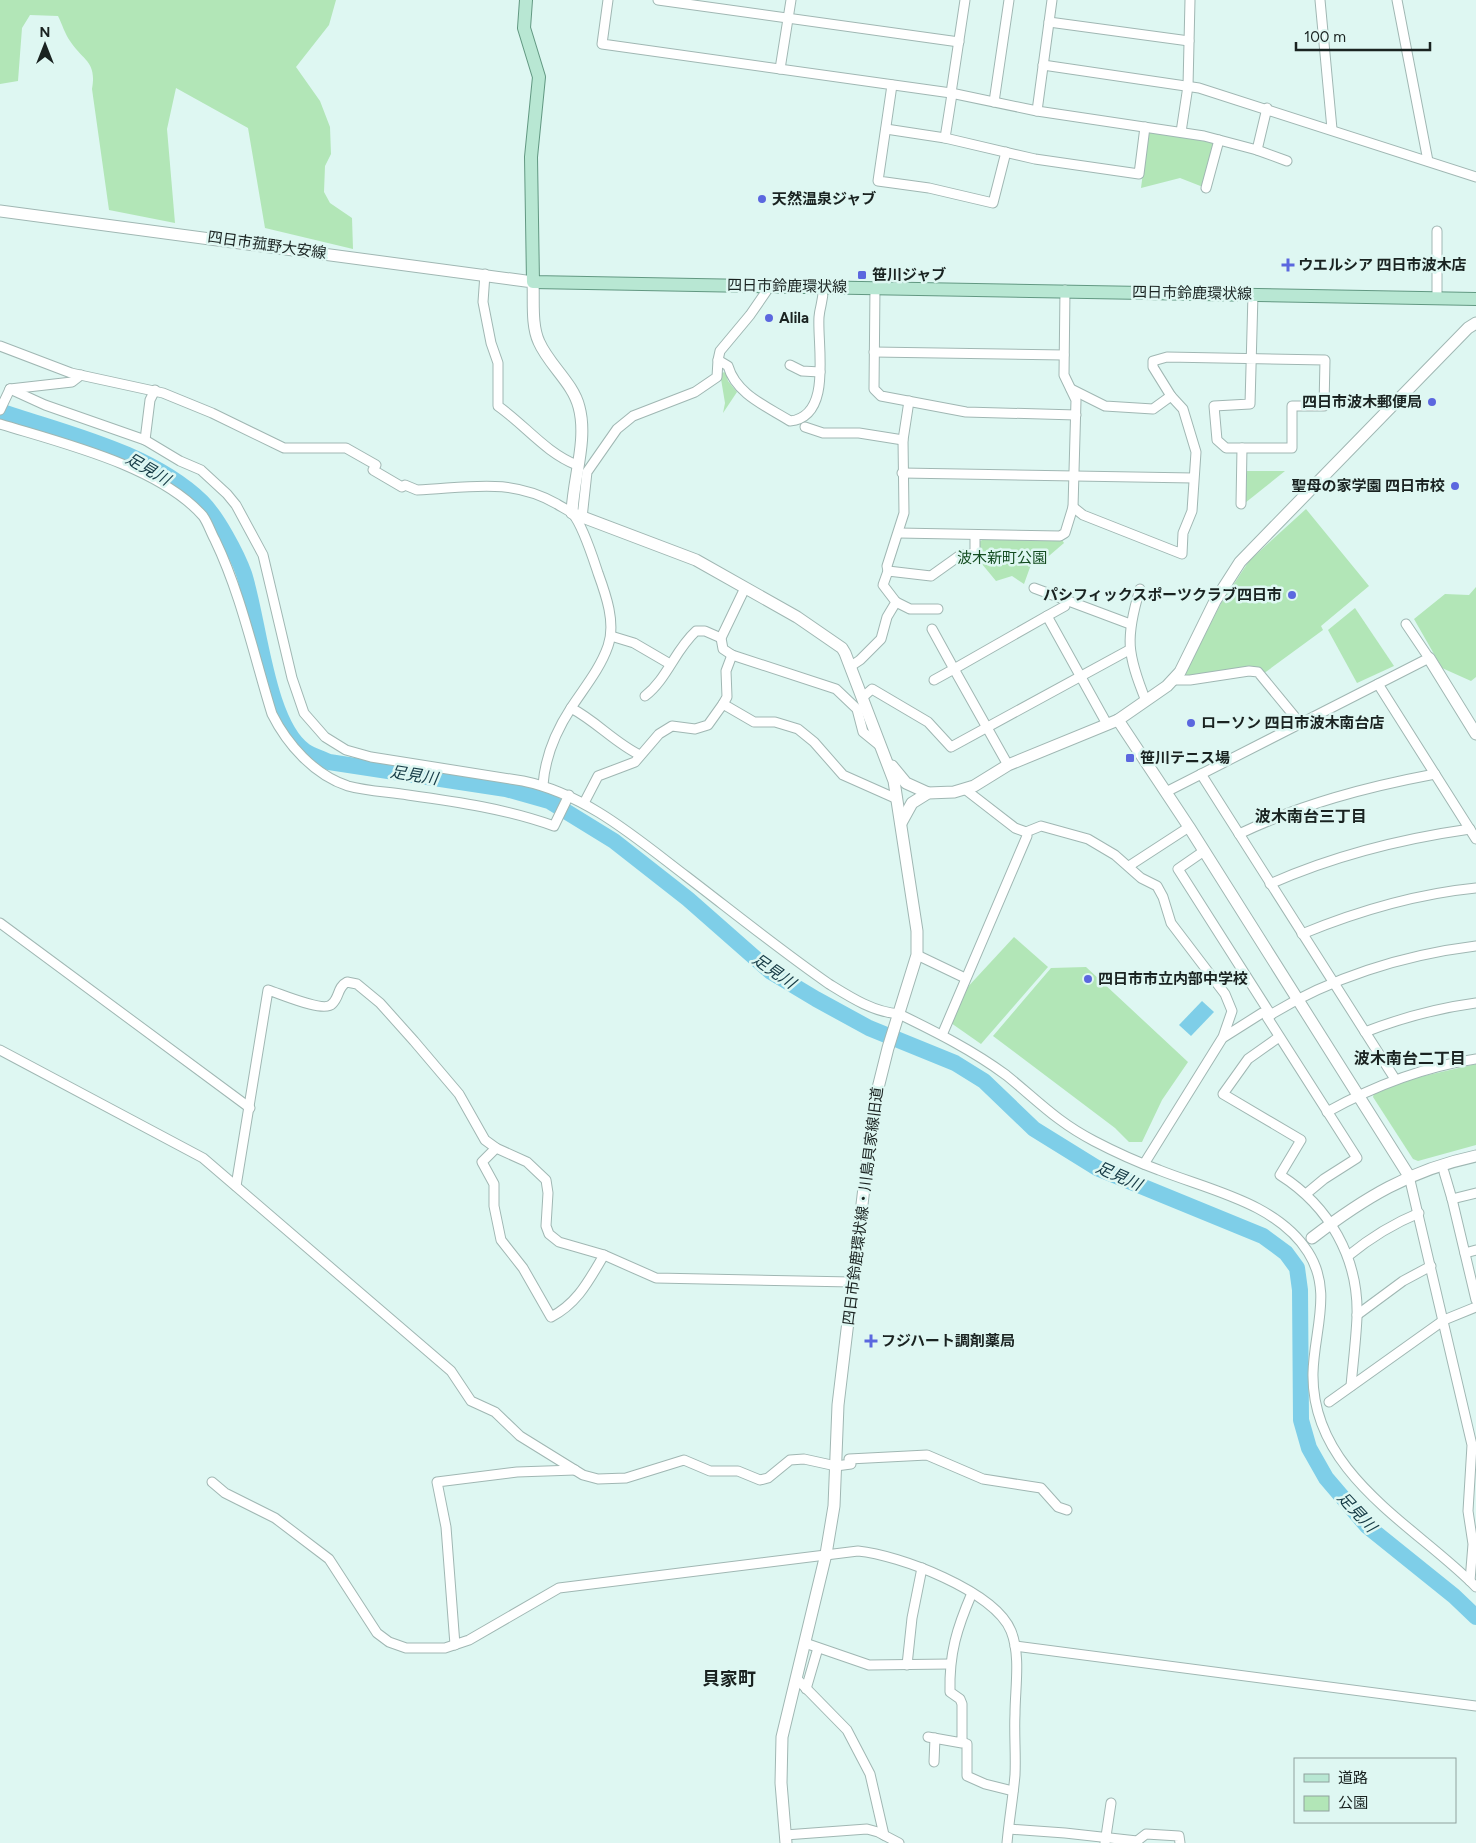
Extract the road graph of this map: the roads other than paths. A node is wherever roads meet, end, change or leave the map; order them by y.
1 (526, 0) edge
2 (608, 0) edge
3 (658, 0) edge
4 (791, 0) edge
5 (964, 0) edge
6 (1009, 0) edge
7 (1052, 0) edge
8 (1190, 0) edge
9 (1320, 0) edge
10 (1397, 0) edge
11 (788, 19) junction
12 (1049, 22) junction
13 (1189, 41) junction
14 (959, 42) junction
15 (1043, 65) junction
16 (780, 69) junction
17 (892, 86) junction
18 (1188, 86) junction
19 (952, 94) junction
20 (994, 102) junction
21 (1267, 108) junction
22 (1036, 111) junction
23 (1145, 127) junction
24 (886, 129) junction
25 (1332, 129) junction
26 (1181, 132) junction
27 (945, 138) junction
28 (1219, 140) junction
29 (1256, 150) junction
30 (1006, 152) junction
31 (1287, 161) dead end
32 (1428, 161) junction
33 (1476, 177) edge
34 (1206, 188) dead end
35 (0, 211) edge
36 (1437, 231) dead end
37 (485, 274) junction
38 (533, 282) junction
39 (770, 286) junction
40 (823, 286) junction
41 (875, 288) junction
42 (1065, 290) junction
43 (1253, 294) junction
44 (1437, 298) junction
45 (1476, 299) edge
46 (1476, 323) edge
47 (0, 346) edge
48 (874, 352) junction
49 (1064, 355) junction
50 (718, 360) junction
51 (1252, 360) junction
52 (790, 364) dead end
53 (820, 372) junction
54 (80, 375) junction
55 (10, 389) junction
56 (1070, 389) junction
57 (155, 390) junction
58 (1171, 396) junction
59 (908, 401) junction
60 (0, 410) edge
61 (1076, 415) junction
62 (0, 424) edge
63 (805, 427) dead end
64 (145, 440) junction
65 (903, 440) junction
66 (1242, 448) junction
67 (577, 465) junction
68 (902, 473) junction
69 (1075, 475) junction
70 (1193, 478) junction
71 (1241, 504) dead end
72 (1073, 507) junction
73 (577, 516) junction
74 (899, 533) junction
75 (975, 535) junction
76 (888, 571) junction
77 (745, 588) junction
78 (1034, 588) dead end
79 (1140, 589) dead end
80 (896, 602) junction
81 (1065, 606) dead end
82 (938, 609) dead end
83 (1047, 616) junction
84 (1130, 624) junction
85 (1406, 624) dead end
86 (932, 629) dead end
87 (611, 636) junction
88 (721, 638) junction
89 (1129, 650) junction
90 (732, 655) junction
91 (1429, 658) junction
92 (670, 664) junction
93 (851, 666) junction
94 (954, 669) junction
95 (1080, 676) junction
96 (934, 680) dead end
97 (1173, 680) junction
98 (1378, 684) junction
99 (645, 696) dead end
100 (1146, 701) junction
101 (723, 704) junction
102 (862, 704) junction
103 (571, 708) junction
104 (1112, 722) junction
105 (1300, 723) junction
106 (987, 727) junction
107 (1474, 729) edge
108 (640, 755) junction
109 (886, 759) junction
110 (1008, 765) junction
111 (1201, 774) junction
112 (1435, 774) junction
113 (543, 785) junction
114 (966, 790) junction
115 (1166, 792) junction
116 (928, 793) junction
117 (568, 796) junction
118 (897, 799) junction
119 (584, 803) junction
120 (900, 825) junction
121 (1189, 827) junction
122 (1470, 829) junction
123 (1026, 832) junction
124 (1239, 834) junction
125 (1476, 839) edge
126 (1204, 851) junction
127 (1129, 866) junction
128 (1270, 884) junction
129 (1476, 888) edge
130 (0, 923) edge
131 (1302, 934) junction
132 (1476, 946) edge
133 (917, 955) junction
134 (965, 978) junction
135 (1334, 984) junction
136 (1298, 1001) junction
137 (1476, 1003) edge
138 (1266, 1014) junction
139 (898, 1015) junction
140 (1365, 1032) junction
141 (942, 1035) junction
142 (1223, 1037) junction
143 (1279, 1038) junction
144 (0, 1050) edge
145 (1476, 1059) edge
146 (1395, 1079) junction
147 (1358, 1095) junction
148 (250, 1108) junction
149 (1327, 1112) junction
150 (496, 1148) junction
151 (1476, 1156) edge
152 (1144, 1164) junction
153 (1444, 1172) dead end
154 (1409, 1176) junction
155 (236, 1186) junction
156 (1476, 1193) edge
157 (1306, 1194) junction
158 (1452, 1199) junction
159 (1419, 1213) junction
160 (1332, 1223) junction
161 (1312, 1238) dead end
162 (1476, 1250) edge
163 (1465, 1253) junction
164 (604, 1255) junction
165 (1348, 1256) junction
166 (1431, 1266) junction
167 (852, 1282) junction
168 (1476, 1300) edge
169 (1476, 1307) edge
170 (1357, 1315) junction
171 (1444, 1320) junction
172 (1351, 1386) junction
173 (1329, 1402) dead end
174 (836, 1466) junction
175 (575, 1470) junction
176 (212, 1482) dead end
177 (1067, 1510) dead end
178 (826, 1554) junction
179 (922, 1568) junction
180 (1473, 1584) edge
181 (972, 1593) junction
182 (804, 1643) junction
183 (455, 1645) junction
184 (1015, 1646) junction
185 (818, 1648) junction
186 (950, 1664) junction
187 (907, 1665) junction
188 (796, 1678) junction
189 (806, 1689) junction
190 (1476, 1706) edge
191 (962, 1742) junction
192 (934, 1762) dead end
193 (1013, 1791) junction
194 (1111, 1804) dead end
195 (1008, 1829) junction
196 (884, 1835) junction
197 (785, 1839) edge
198 (1106, 1840) edge
199 (899, 1843) edge
200 (1007, 1843) edge
201 (1180, 1843) edge

1 - 38 main road
2 - 16 street
3 - 11 street
4 - 11 street
5 - 14 street
6 - 20 street
7 - 12 street
8 - 13 street
9 - 25 street
10 - 32 street
11 - 14 street
11 - 16 street
12 - 13 street
12 - 15 street
13 - 18 street
14 - 19 street
15 - 18 street
15 - 22 street
16 - 17 street
17 - 19 street
17 - 24 street
18 - 21 street
18 - 26 street
19 - 20 street
19 - 27 street
20 - 22 street
21 - 25 street
21 - 29 street
22 - 23 street
23 - 26 street
23 - 30 street
24 - 27 street
24 - 30 street
25 - 32 street
26 - 28 street
27 - 30 street
28 - 29 street
28 - 34 street
29 - 31 street
32 - 33 street
35 - 37 street, 四日市菰野大安線
36 - 44 street
37 - 38 street, 四日市菰野大安線
37 - 67 street
38 - 39 main road, 四日市鈴鹿環状線
38 - 67 street
39 - 40 main road, 四日市鈴鹿環状線
39 - 50 street
40 - 41 main road, 四日市鈴鹿環状線
40 - 53 street
41 - 42 main road, 四日市鈴鹿環状線
41 - 48 street
42 - 43 main road, 四日市鈴鹿環状線
42 - 49 street
43 - 44 main road, 四日市鈴鹿環状線
43 - 51 street
44 - 45 main road, 四日市鈴鹿環状線
46 - 97 street
47 - 54 street
48 - 49 street
48 - 59 street
49 - 56 street
50 - 53 street
50 - 73 street
51 - 58 street
51 - 66 street
51 - 66 street
52 - 53 street
54 - 55 street
54 - 57 street
55 - 60 street
55 - 64 street
56 - 58 street
56 - 61 street
57 - 64 street
57 - 73 street
58 - 70 street
59 - 61 street
59 - 65 street
61 - 69 street
62 - 117 street
63 - 65 street
64 - 113 street
65 - 68 street
66 - 71 street
67 - 73 street
68 - 69 street
68 - 74 street
69 - 70 street
69 - 72 street
70 - 72 street
72 - 75 street
73 - 77 street, 四日市鈴鹿環状線・川島貝家線旧道
73 - 87 street
74 - 75 street
74 - 76 street
75 - 76 street
76 - 80 street
77 - 88 street
77 - 93 street, 四日市鈴鹿環状線・川島貝家線旧道
78 - 84 street
79 - 84 street
80 - 82 street
80 - 93 street
81 - 83 street
83 - 94 street
83 - 95 street
84 - 89 street
85 - 91 street
86 - 94 street
87 - 92 street
87 - 103 street
88 - 90 street
88 - 92 street
89 - 95 street
89 - 100 street
90 - 101 street
90 - 102 street
91 - 98 street
91 - 107 street
92 - 99 street
93 - 102 street, 四日市鈴鹿環状線・川島貝家線旧道
94 - 96 street
94 - 106 street
95 - 104 street
95 - 106 street
97 - 100 street
97 - 105 street
98 - 105 street
98 - 112 street
100 - 104 street
101 - 108 street
101 - 118 street
102 - 106 street
102 - 109 street, 四日市鈴鹿環状線・川島貝家線旧道
103 - 108 street
103 - 113 street
104 - 110 street
104 - 115 street
105 - 111 street
106 - 110 street
108 - 119 street
109 - 116 street
109 - 118 street, 四日市鈴鹿環状線・川島貝家線旧道
110 - 114 street
111 - 115 street
111 - 124 street
112 - 122 street
112 - 124 street
113 - 117 street
114 - 116 street
114 - 123 street
115 - 121 street
116 - 120 street
117 - 119 street
118 - 120 street, 四日市鈴鹿環状線・川島貝家線旧道
119 - 139 street
120 - 133 street, 四日市鈴鹿環状線・川島貝家線旧道
121 - 126 street
121 - 127 street
122 - 125 street
122 - 128 street
123 - 127 street
123 - 134 street
124 - 128 street
126 - 136 street
126 - 138 street
127 - 142 street
128 - 131 street
129 - 131 street
130 - 148 street
131 - 135 street
132 - 135 street
133 - 134 street
133 - 139 street, 四日市鈴鹿環状線・川島貝家線旧道
134 - 141 street
135 - 136 street
135 - 140 street
136 - 138 street
136 - 147 street
137 - 140 street
138 - 142 street
138 - 143 street
139 - 141 street
139 - 167 street, 四日市鈴鹿環状線・川島貝家線旧道
140 - 146 street
141 - 152 street
142 - 152 street
143 - 149 street
143 - 157 street
144 - 155 street
145 - 146 street
146 - 147 street
147 - 149 street
147 - 154 street
148 - 150 street
148 - 155 street
149 - 157 street
150 - 164 street
150 - 164 street
151 - 154 street
152 - 180 street
153 - 158 street
154 - 159 street
154 - 160 street
155 - 175 street
156 - 158 street
157 - 160 street
158 - 163 street
159 - 165 street
159 - 166 street
160 - 161 street
160 - 165 street
162 - 163 street
163 - 168 street
164 - 167 street
165 - 170 street
166 - 170 street
166 - 171 street
167 - 174 street, 四日市鈴鹿環状線・川島貝家線旧道
169 - 171 street
170 - 172 street
171 - 172 street
171 - 180 street
172 - 173 street
174 - 175 street
174 - 177 street
174 - 178 street, 四日市鈴鹿環状線・川島貝家線旧道
175 - 183 street
176 - 183 street
178 - 179 street
178 - 182 street, 四日市鈴鹿環状線・川島貝家線旧道
178 - 183 street
179 - 181 street
179 - 187 street
181 - 184 street
181 - 186 street
182 - 185 street
182 - 188 street, 四日市鈴鹿環状線・川島貝家線旧道
184 - 190 street
184 - 193 street
185 - 187 street
185 - 189 street
186 - 187 street
186 - 191 street
188 - 189 street
188 - 197 street, 四日市鈴鹿環状線・川島貝家線旧道
189 - 196 street
191 - 192 street
191 - 193 street
193 - 195 street
194 - 198 street
195 - 198 street
195 - 200 street
196 - 197 street
196 - 199 street
198 - 201 street

